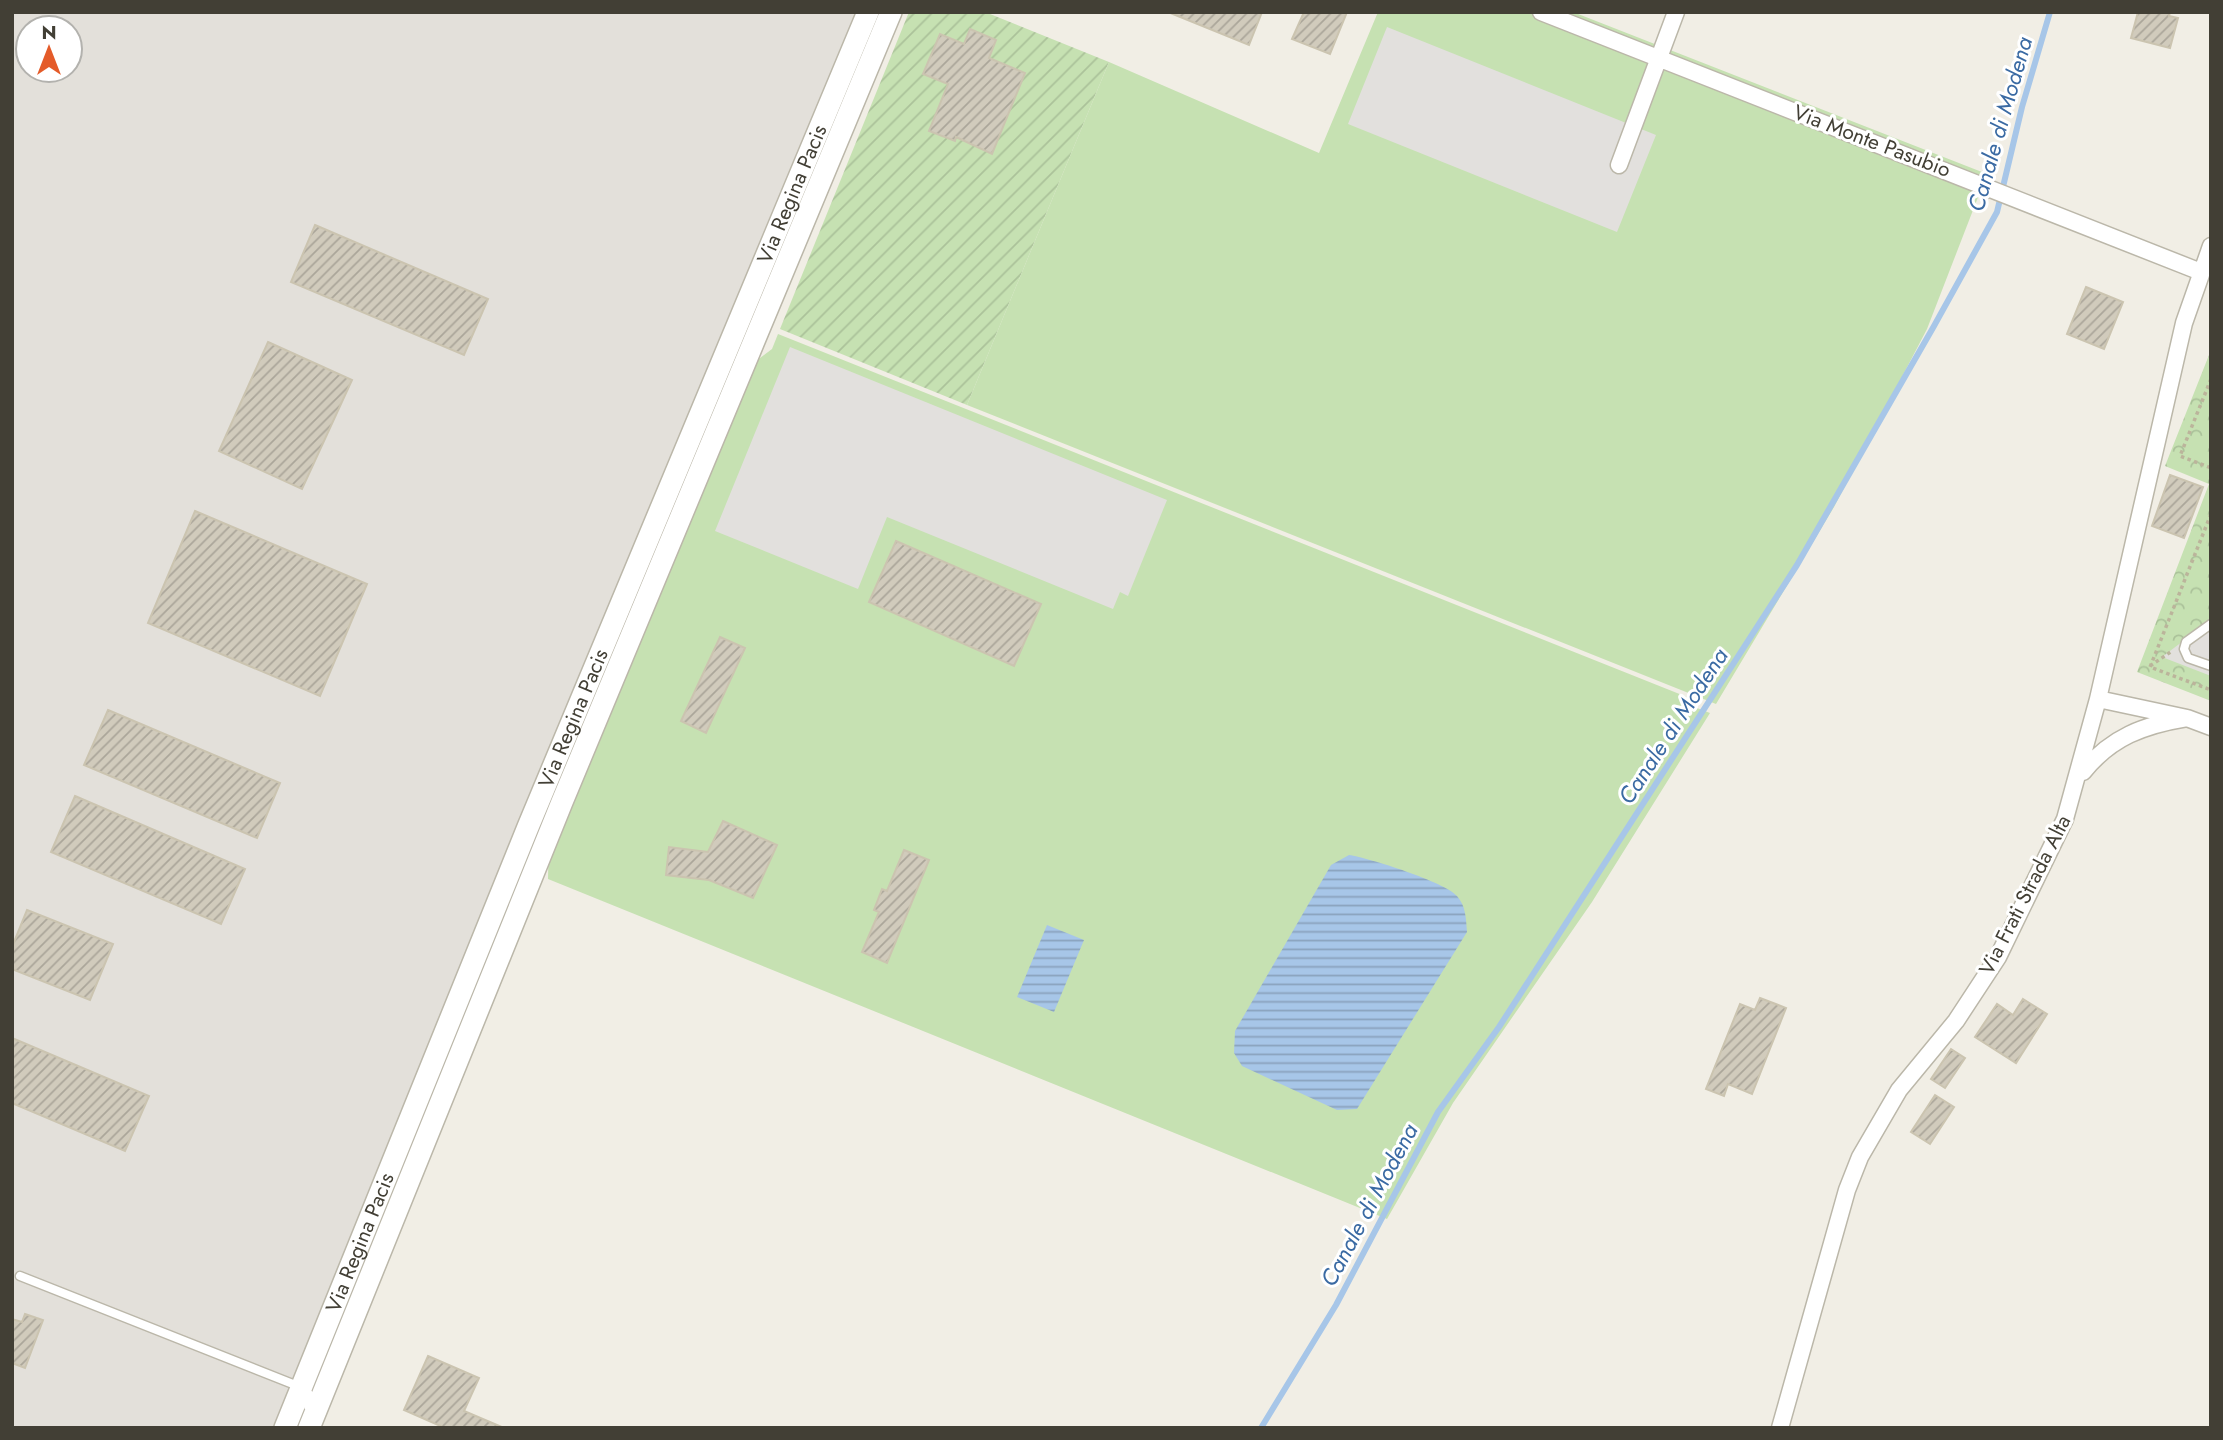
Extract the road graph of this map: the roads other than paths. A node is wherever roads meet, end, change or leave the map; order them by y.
1 (868, 12) edge
2 (891, 12) edge
3 (1541, 12) edge
4 (1676, 12) edge
5 (1659, 58) junction
6 (1619, 165) dead end
7 (2211, 246) edge
8 (759, 270) junction
9 (2201, 272) junction
10 (696, 480) junction
11 (2211, 624) edge
12 (2211, 666) edge
13 (2098, 699) junction
14 (2187, 718) junction
15 (2211, 727) edge
16 (2079, 776) junction
17 (20, 1276) dead end
18 (303, 1388) junction
19 (285, 1428) edge
20 (301, 1428) edge
21 (309, 1428) edge
22 (1780, 1428) edge

1 - 8 street, Via Regina Pacis
2 - 10 street, Via Regina Pacis
3 - 5 street, Via Monte Pasubio
4 - 5 street
5 - 6 street
5 - 9 street, Via Monte Pasubio
7 - 9 street, Via Frati Strada Alta
8 - 10 lane
8 - 18 street, Via Regina Pacis
9 - 13 street, Via Frati Strada Alta
10 - 21 street, Via Regina Pacis
11 - 12 lane
13 - 14 street
13 - 16 street, Via Frati Strada Alta
14 - 15 street
14 - 16 street
16 - 22 street, Via Frati Strada Alta
17 - 18 lane
18 - 19 street, Via Regina Pacis
18 - 20 lane

